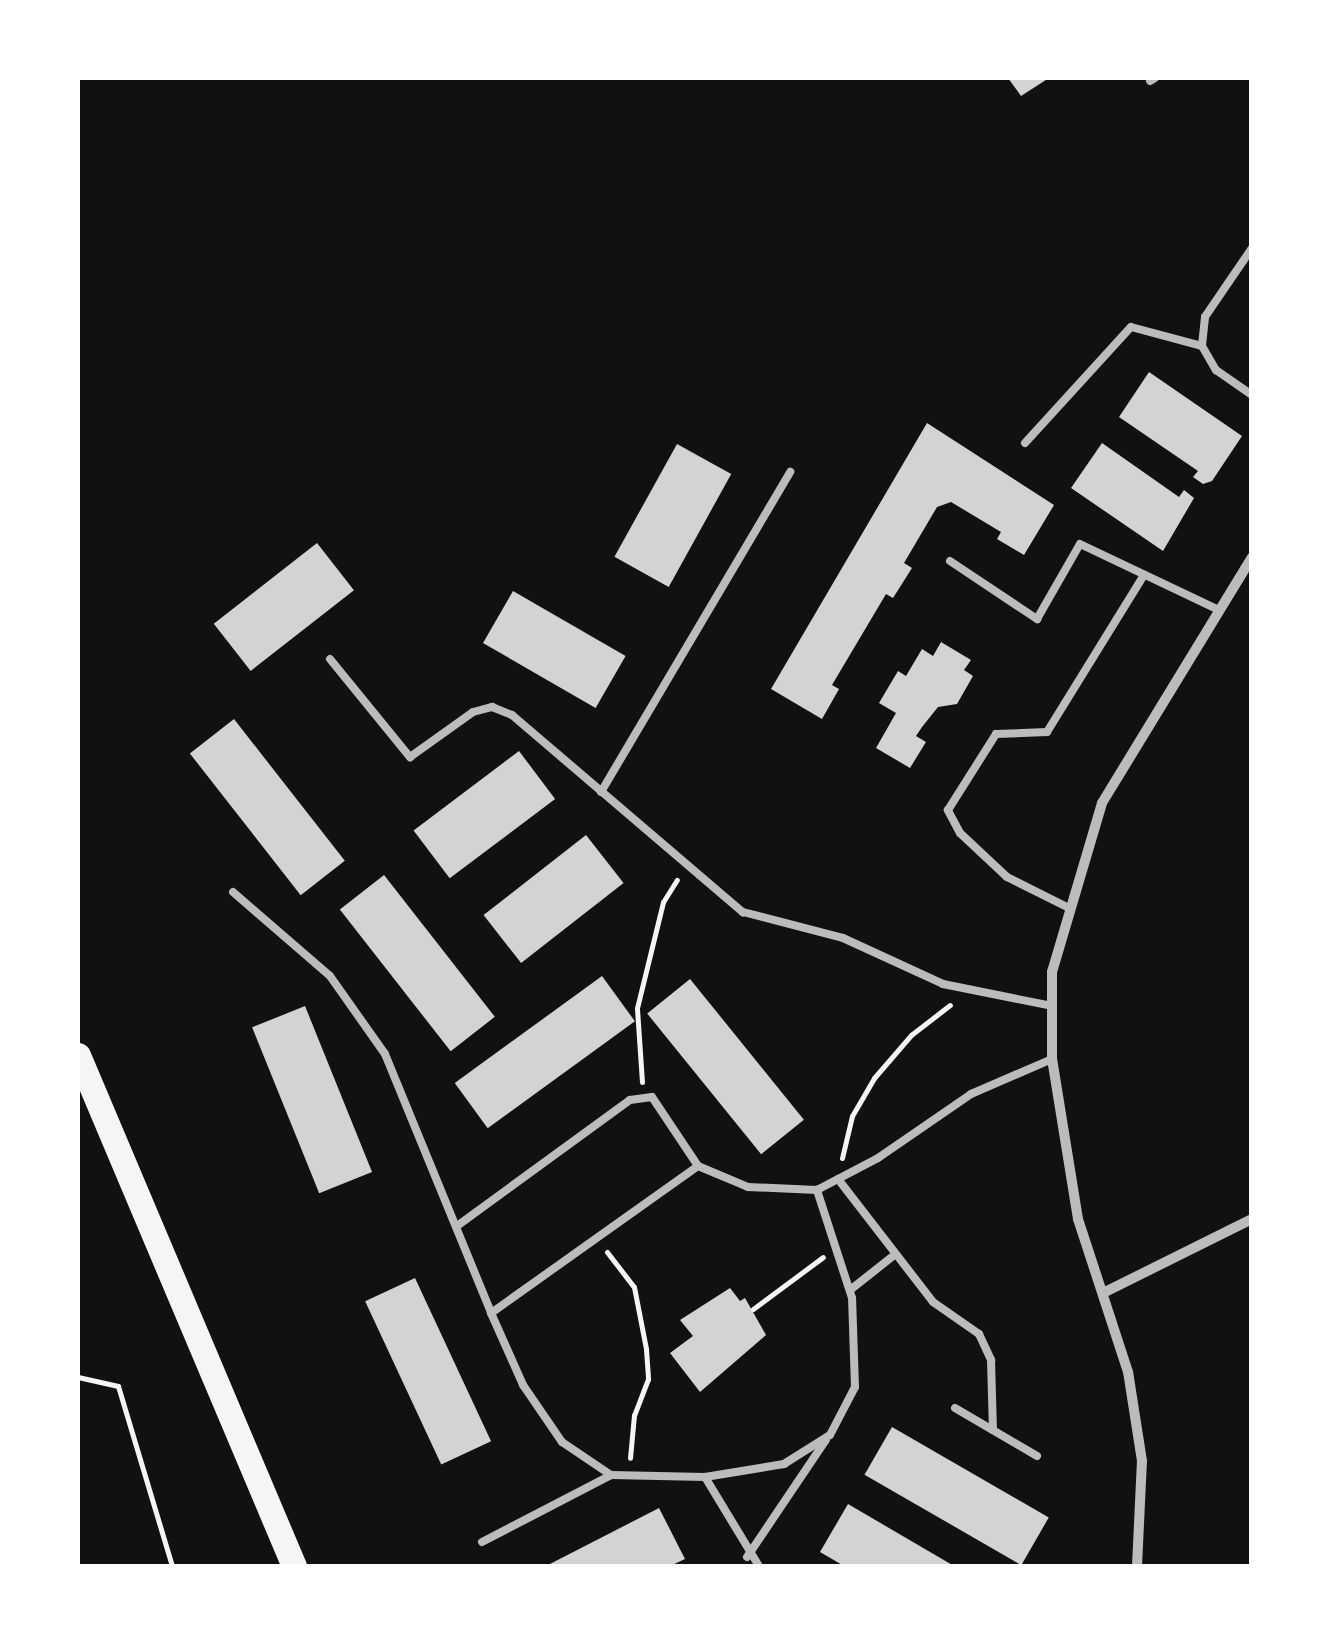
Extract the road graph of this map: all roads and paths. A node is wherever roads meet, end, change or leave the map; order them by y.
1 (1252, 248) edge
2 (1202, 346) junction
3 (1252, 396) edge
4 (1025, 443) dead end
5 (790, 472) dead end
6 (1252, 558) edge
7 (950, 561) dead end
8 (1144, 575) junction
9 (1219, 610) junction
10 (330, 659) dead end
11 (600, 792) junction
12 (687, 865) junction
13 (233, 892) dead end
14 (1071, 909) junction
15 (971, 990) junction
16 (1052, 1006) junction
17 (78, 1055) edge
18 (1052, 1059) junction
19 (644, 1098) junction
20 (698, 1166) junction
21 (840, 1178) junction
22 (817, 1190) junction
23 (1252, 1220) edge
24 (457, 1226) junction
25 (596, 1238) junction
26 (836, 1247) junction
27 (892, 1257) junction
28 (850, 1290) junction
29 (1105, 1292) junction
30 (752, 1308) dead end
31 (491, 1313) junction
32 (78, 1378) edge
33 (954, 1408) dead end
34 (993, 1430) junction
35 (830, 1435) junction
36 (1038, 1456) dead end
37 (612, 1474) junction
38 (628, 1476) junction
39 (704, 1477) junction
40 (482, 1542) dead end
41 (748, 1556) junction
42 (172, 1566) edge
43 (294, 1566) edge
44 (759, 1566) edge
45 (1137, 1566) edge

1 - 2 lane
2 - 3 lane
2 - 4 lane
5 - 11 lane
6 - 9 street
7 - 8 lane
8 - 9 lane
8 - 14 lane
9 - 14 street
10 - 11 lane
11 - 12 lane
12 - 15 lane
12 - 19 path
13 - 24 lane
14 - 16 street
15 - 16 lane
15 - 21 path
16 - 18 street
17 - 43 main road
18 - 21 lane
18 - 29 street
19 - 20 lane
19 - 24 lane
20 - 22 lane
20 - 25 lane
21 - 22 lane
21 - 27 lane
22 - 26 lane
23 - 29 street
24 - 31 lane
25 - 31 lane
25 - 38 path
26 - 28 lane
26 - 30 path
27 - 28 lane
27 - 34 lane
28 - 35 lane
29 - 45 street
31 - 37 lane
32 - 42 path
33 - 34 lane
34 - 36 lane
35 - 39 lane
35 - 41 lane
37 - 38 lane
37 - 40 lane
38 - 39 lane
39 - 41 lane
41 - 44 lane

